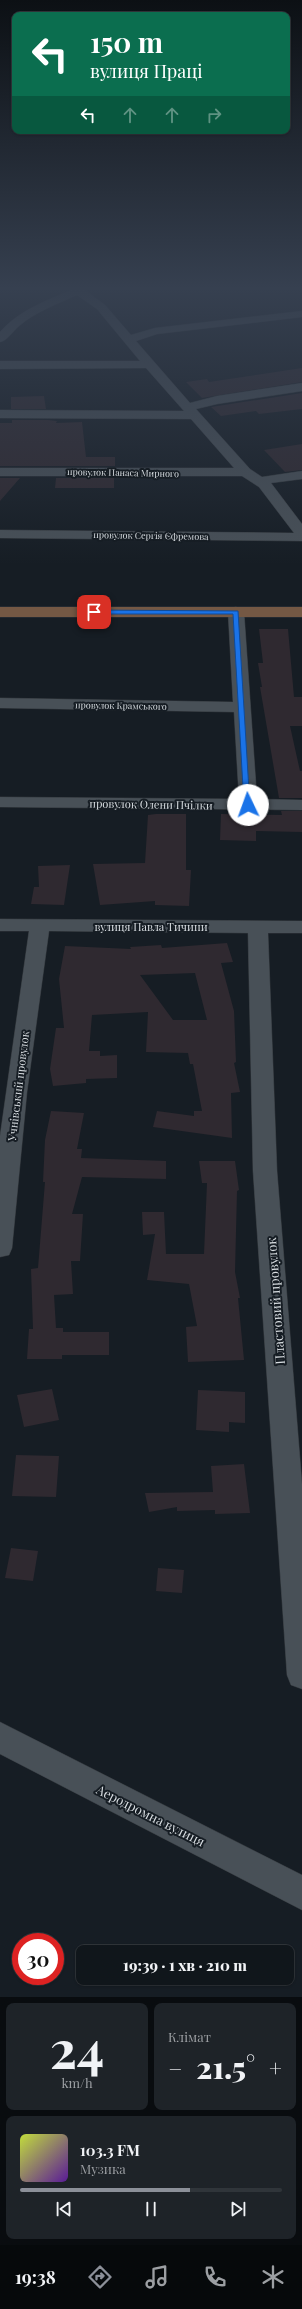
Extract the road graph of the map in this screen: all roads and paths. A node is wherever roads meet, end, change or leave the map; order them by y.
1 (163, 379) edge
2 (302, 387) edge
3 (192, 411) junction
4 (0, 414) edge
5 (0, 472) edge
6 (245, 472) junction
7 (302, 475) edge
8 (259, 481) junction
9 (0, 534) edge
10 (302, 535) edge
11 (0, 612) edge
12 (236, 612) junction
13 (302, 612) edge
14 (0, 703) edge
15 (242, 707) junction
16 (0, 802) edge
17 (248, 805) junction
18 (302, 806) edge
19 (0, 925) edge
20 (40, 925) junction
21 (258, 926) junction
22 (302, 927) edge
23 (8, 1092) edge
24 (0, 1248) edge
25 (302, 1675) edge
26 (0, 1737) edge
27 (302, 1893) edge

1 - 3 street
2 - 3 street
3 - 4 street
3 - 6 street
5 - 6 street, провулок Панаса Мирного
6 - 8 street
7 - 8 street
8 - 10 street
9 - 10 street, провулок Сергія Єфремова
11 - 12 main road
12 - 13 main road
12 - 15 street
14 - 15 street, провулок Крамського
15 - 17 street
16 - 17 street, провулок Олени Пчілки
17 - 18 street, провулок Олени Пчілки
19 - 20 street, вулиця Павла Тичини
20 - 21 street, вулиця Павла Тичини
20 - 23 street, Учнівський провулок
21 - 22 street, вулиця Павла Тичини
21 - 25 street, Пластовий провулок
23 - 24 street, Учнівський провулок
26 - 27 street, Аеродромна вулиця

